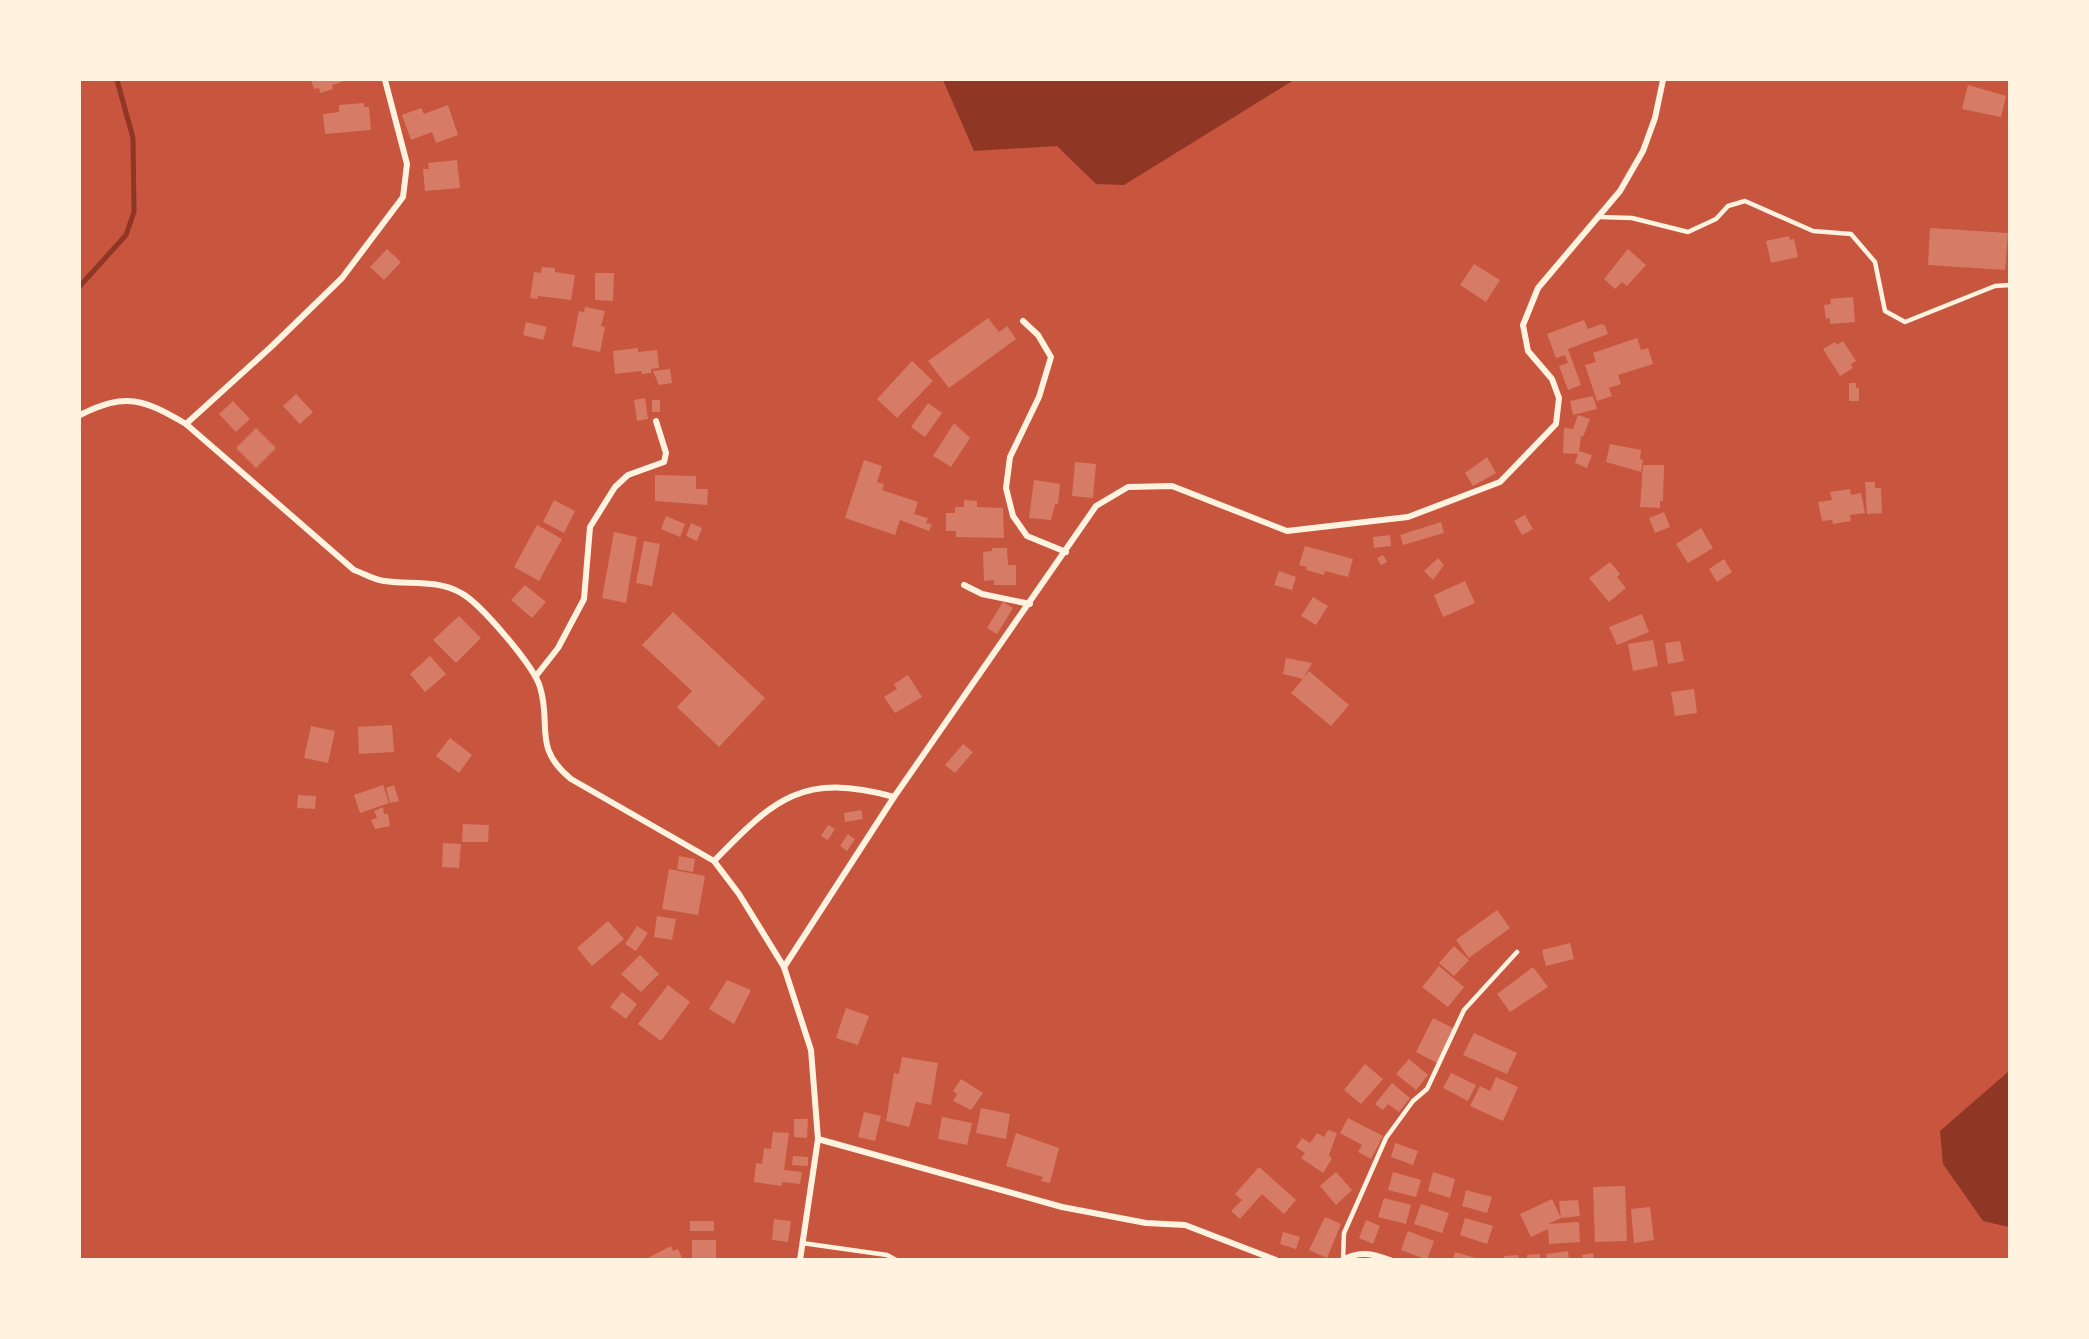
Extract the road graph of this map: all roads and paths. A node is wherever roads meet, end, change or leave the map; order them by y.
1 (385, 80) edge
2 (1663, 80) edge
3 (1599, 218) junction
4 (2010, 285) edge
5 (1023, 321) dead end
6 (80, 415) edge
7 (656, 421) dead end
8 (186, 424) junction
9 (1066, 552) junction
10 (964, 585) dead end
11 (1030, 604) junction
12 (536, 676) junction
13 (894, 797) junction
14 (714, 861) junction
15 (1517, 952) dead end
16 (784, 967) junction
17 (818, 1139) junction
18 (802, 1243) junction
19 (800, 1260) edge
20 (896, 1260) edge
21 (1276, 1260) edge
22 (1343, 1260) edge
23 (1390, 1260) edge

1 - 8 street
2 - 3 street
3 - 4 lane
3 - 9 street
5 - 9 street
6 - 8 street
7 - 12 street
8 - 12 street
9 - 11 street
10 - 11 street
11 - 13 street
12 - 14 street
13 - 14 street
13 - 16 street
14 - 16 street
15 - 22 lane
16 - 17 street
17 - 18 street
17 - 21 street
18 - 19 street
18 - 20 lane
22 - 23 street

